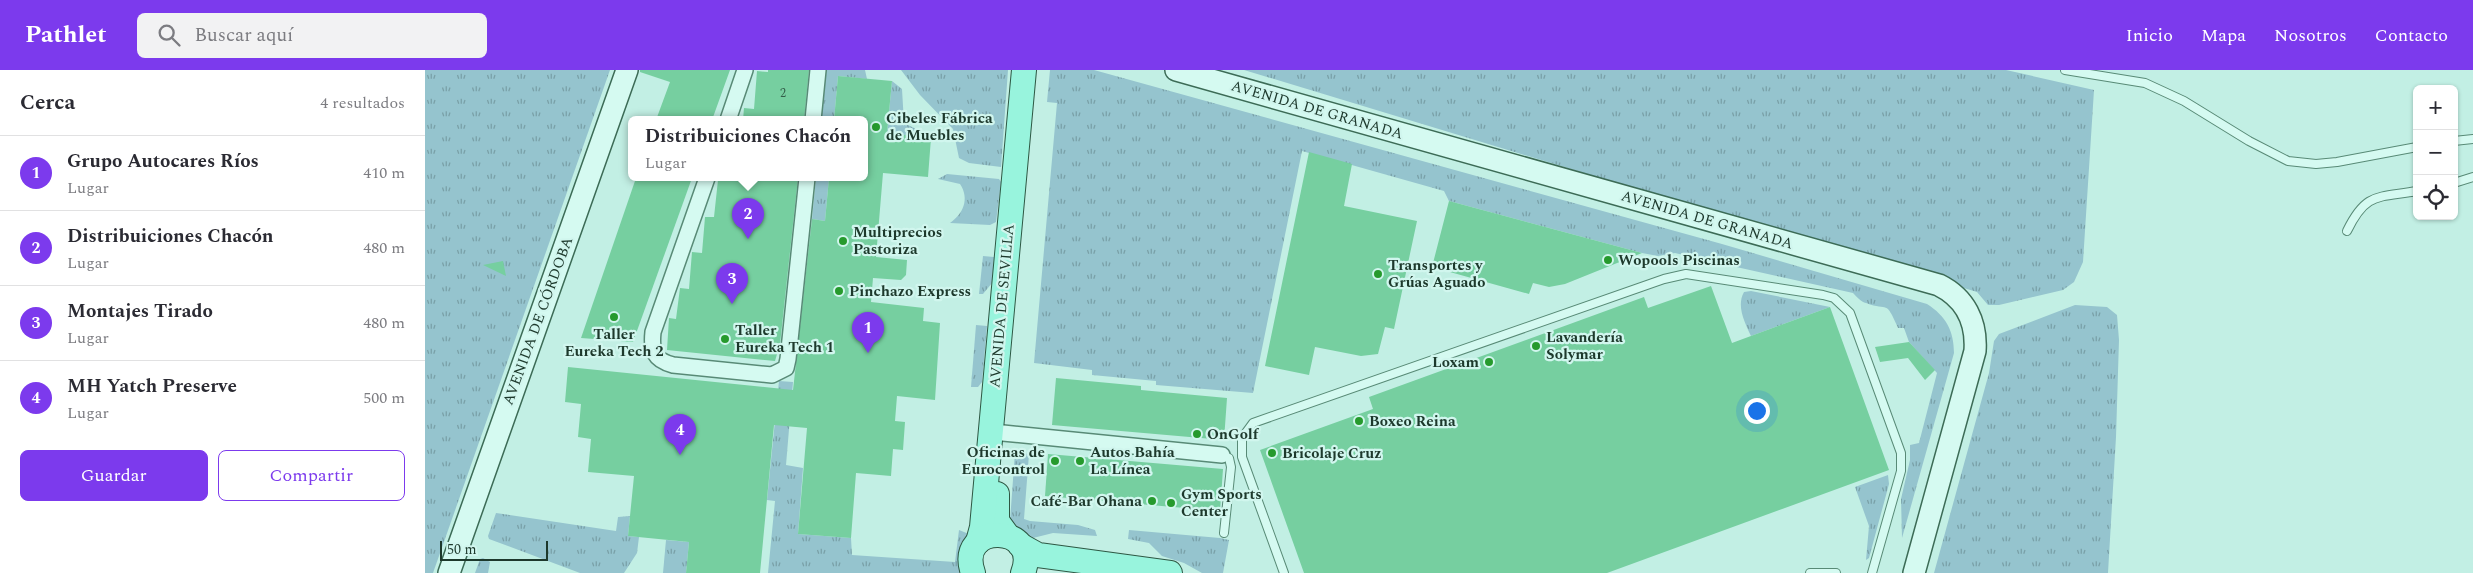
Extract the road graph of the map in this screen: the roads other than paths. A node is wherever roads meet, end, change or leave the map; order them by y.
1 (627, 70) edge
2 (745, 70) edge
3 (818, 70) edge
4 (1023, 70) edge
5 (1037, 70) edge
6 (1176, 70) edge
7 (2065, 70) edge
8 (729, 116) edge
9 (813, 116) edge
10 (2473, 139) edge
11 (2458, 141) edge
12 (2413, 148) edge
13 (2473, 177) edge
14 (706, 181) edge
15 (807, 181) edge
16 (2458, 182) edge
17 (2413, 192) edge
18 (2347, 231) dead end
19 (1003, 433) junction
20 (1222, 455) joint
21 (1224, 533) dead end
22 (1014, 541) junction
23 (978, 542) junction
24 (449, 573) edge
25 (973, 573) edge
26 (1023, 573) edge
27 (1170, 573) edge
28 (1284, 573) edge
29 (1810, 573) edge
30 (1835, 573) edge
31 (1872, 573) edge
32 (1914, 573) edge

1 - 24 street, AVENIDA DE CÓRDOBA
2 - 8 street
3 - 9 street
4 - 23 main road, AVENIDA DE SEVILLA
5 - 19 main road, AVENIDA DE SEVILLA
6 - 32 street, AVENIDA DE GRANADA
7 - 12 lane
10 - 11 lane
13 - 16 lane
14 - 15 street
17 - 18 lane
19 - 20 street
19 - 22 main road, AVENIDA DE SEVILLA
20 - 21 lane
22 - 23 main road
22 - 26 main road, AVENIDA DE SEVILLA
22 - 27 main road
23 - 25 main road, AVENIDA DE SEVILLA
28 - 31 lane
29 - 30 lane

